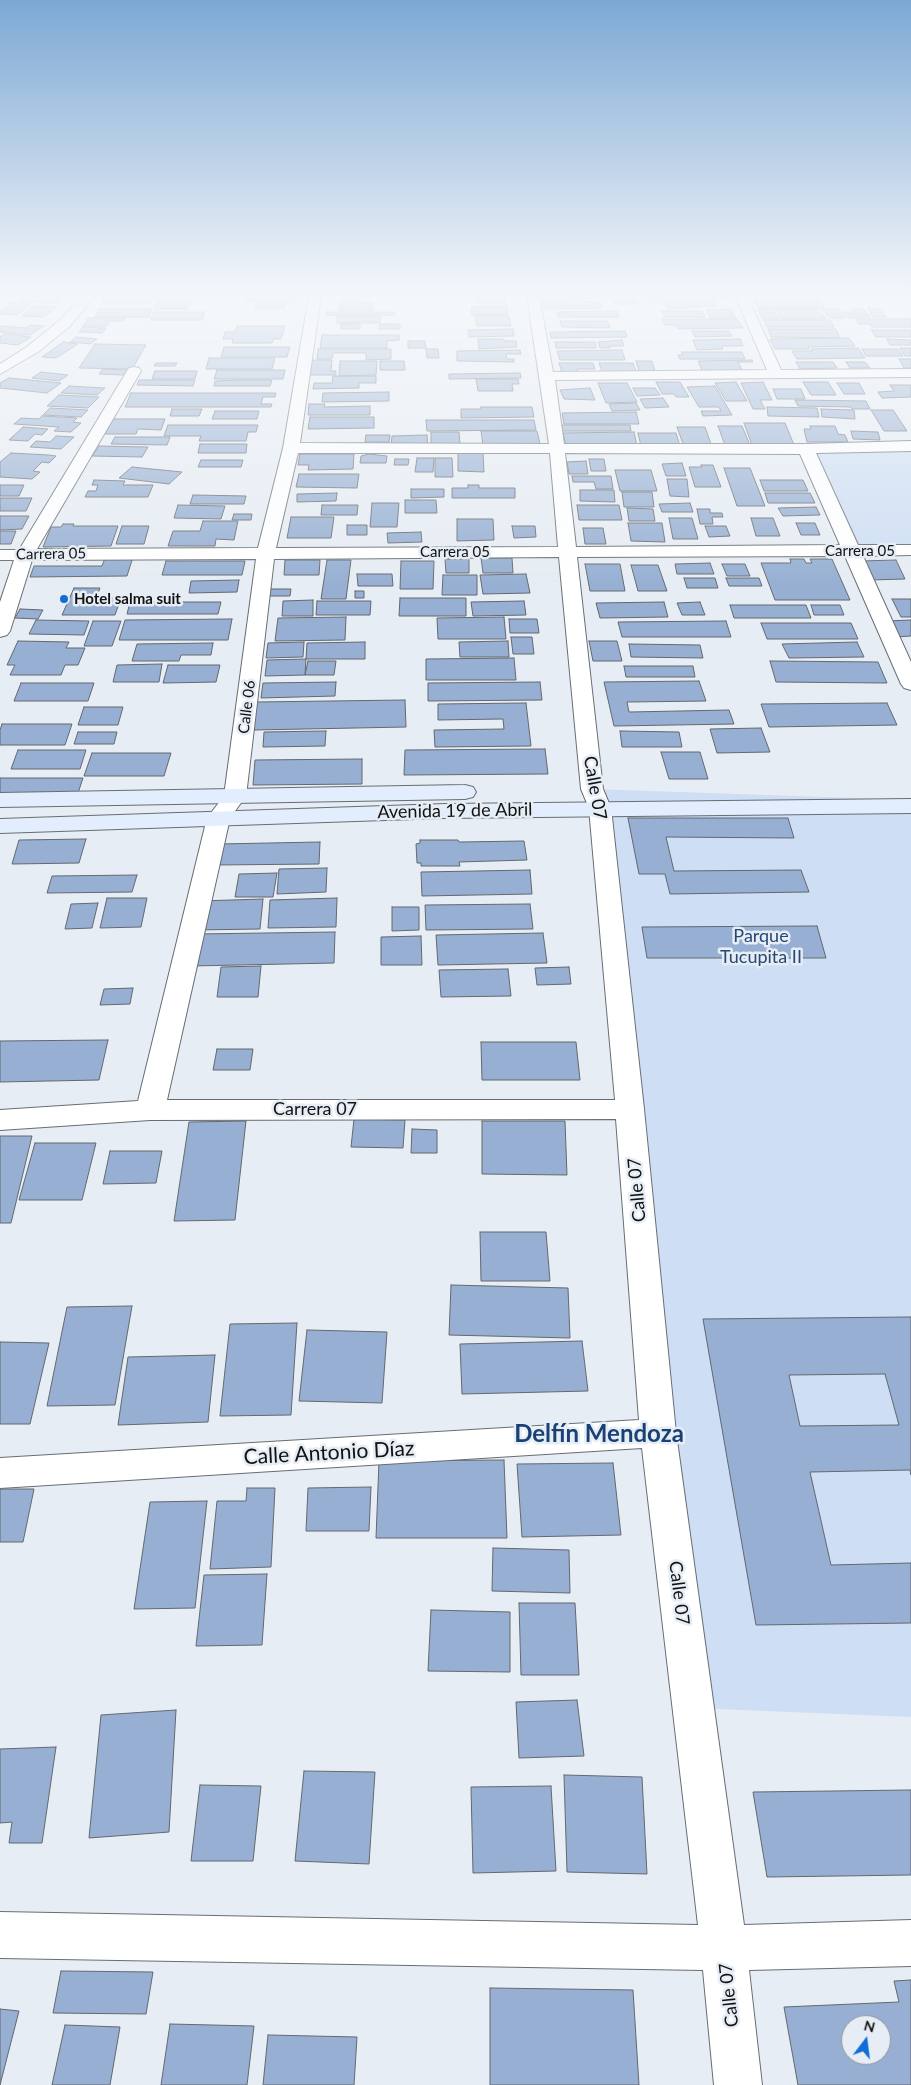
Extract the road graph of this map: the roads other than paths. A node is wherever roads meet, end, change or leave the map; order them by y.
1 (121, 393) edge
2 (300, 393) edge
3 (549, 393) edge
4 (911, 446) edge
5 (291, 448) junction
6 (557, 449) junction
7 (806, 449) junction
8 (911, 550) edge
9 (852, 551) junction
10 (266, 552) junction
11 (568, 552) junction
12 (25, 554) junction
13 (0, 555) edge
14 (0, 632) edge
15 (911, 684) edge
16 (911, 787) edge
17 (235, 796) junction
18 (596, 798) junction
19 (0, 800) edge
20 (911, 806) edge
21 (219, 818) junction
22 (0, 826) edge
23 (630, 1109) junction
24 (150, 1110) junction
25 (0, 1120) edge
26 (658, 1433) junction
27 (0, 1472) edge
28 (0, 1935) edge
29 (911, 1943) edge
30 (724, 1948) junction
31 (738, 2085) edge

1 - 12 street
2 - 5 street, Calle 06
3 - 6 street, Calle 07
4 - 7 street
5 - 6 street
5 - 10 street, Calle 06
6 - 7 street
6 - 11 street, Calle 07
7 - 9 street
8 - 9 street, Carrera 05
9 - 11 street, Carrera 05
9 - 15 street
10 - 11 street, Carrera 05
10 - 12 street, Carrera 05
10 - 17 street, Calle 06
11 - 18 street, Calle 07
12 - 13 street, Carrera 05
12 - 14 street
16 - 18 street, Avenida 19 de Abril
17 - 18 street, Avenida 19 de Abril
17 - 19 street, Avenida 19 de Abril
17 - 21 street, Calle 06
18 - 20 street, Avenida 19 de Abril
18 - 21 street, Avenida 19 de Abril
18 - 23 street, Calle 07
21 - 22 street, Avenida 19 de Abril
21 - 24 street, Calle 06
23 - 24 street, Carrera 07
23 - 26 street, Calle 07
24 - 25 street, Carrera 07
26 - 27 street, Calle Antonio Díaz
26 - 30 street, Calle 07
28 - 30 street
29 - 30 street
30 - 31 street, Calle 07

